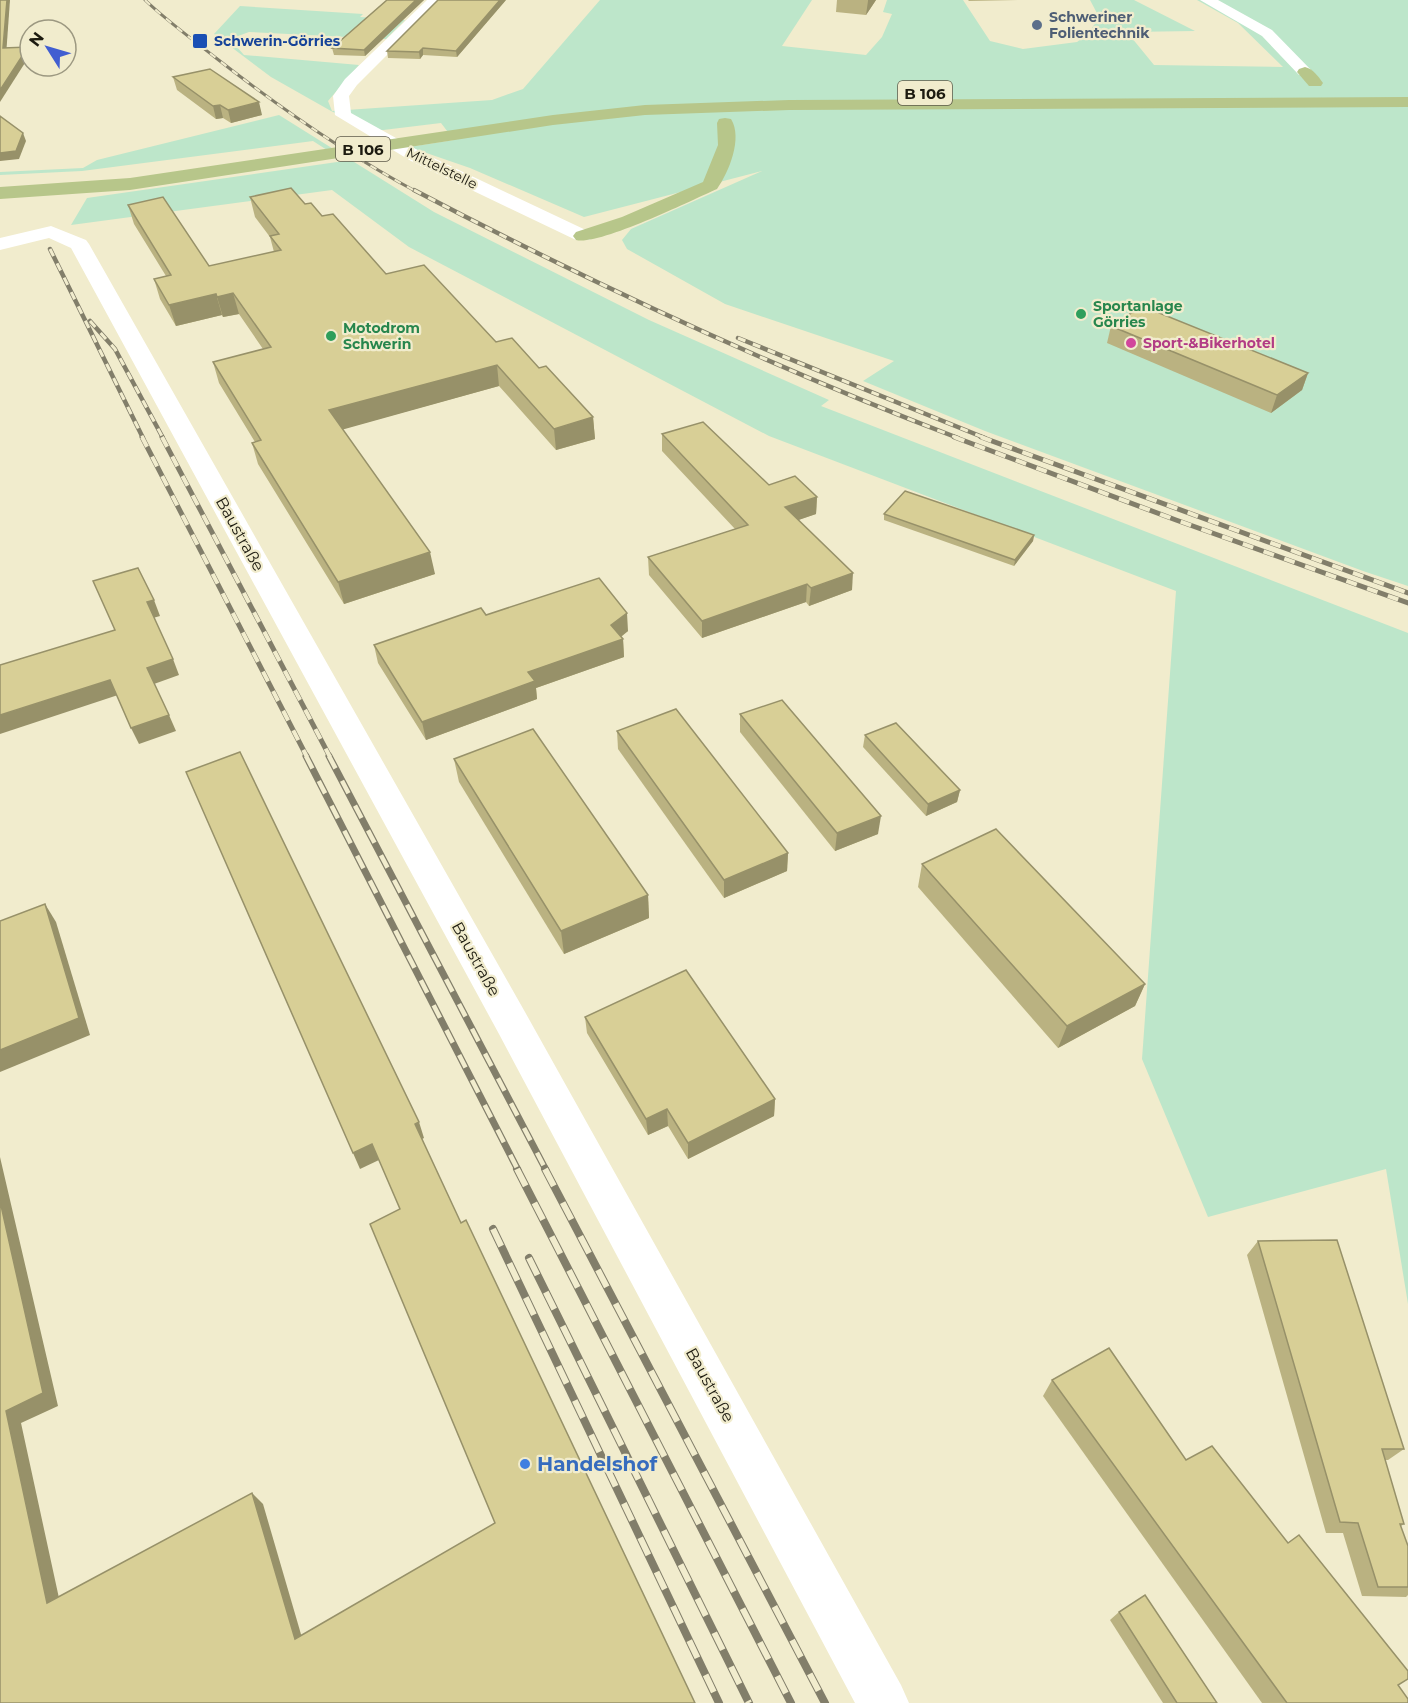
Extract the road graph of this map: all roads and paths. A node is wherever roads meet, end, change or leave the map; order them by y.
1 (435, 0) edge
2 (1207, 0) edge
3 (1310, 78) junction
4 (1408, 90) edge
5 (1289, 91) junction
6 (1408, 102) edge
7 (789, 105) junction
8 (645, 110) junction
9 (725, 123) junction
10 (447, 130) junction
11 (129, 179) junction
12 (0, 183) edge
13 (0, 193) edge
14 (583, 236) joint
15 (0, 244) edge
16 (883, 1703) edge

1 - 14 street, Mittelstelle
2 - 3 street
3 - 4 highway
3 - 5 highway
4 - 5 highway, B 106
5 - 10 highway, B 106
6 - 7 highway, B 106
7 - 8 highway, B 106
7 - 9 highway
8 - 9 highway
8 - 10 highway, B 106
9 - 14 highway
10 - 11 highway, B 106
11 - 12 highway, B 106
11 - 13 highway, B 106
15 - 16 street, Baustraße

